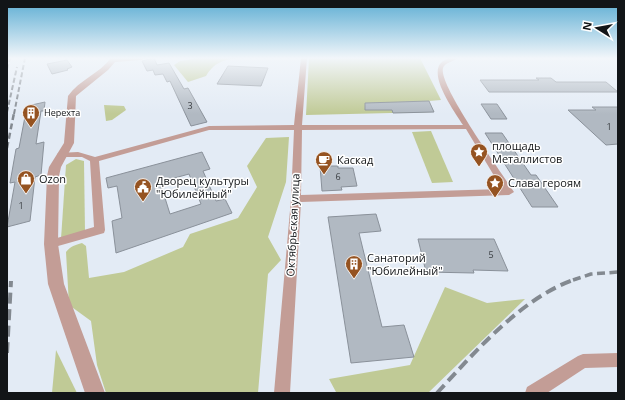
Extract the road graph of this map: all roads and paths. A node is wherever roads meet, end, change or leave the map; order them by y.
1 (93, 77) edge
2 (302, 77) edge
3 (440, 77) edge
4 (468, 126) junction
5 (298, 128) junction
6 (61, 155) junction
7 (94, 160) junction
8 (296, 199) junction
9 (51, 244) junction
10 (618, 360) edge
11 (95, 393) edge
12 (282, 393) edge
13 (533, 393) edge

1 - 6 street
2 - 5 street, Октябрьская улица
3 - 4 street
4 - 5 street
4 - 8 street
5 - 7 street
5 - 8 street, Октябрьская улица
6 - 7 street
6 - 9 street
7 - 9 street
8 - 12 street, Октябрьская улица
9 - 11 street
10 - 13 street

